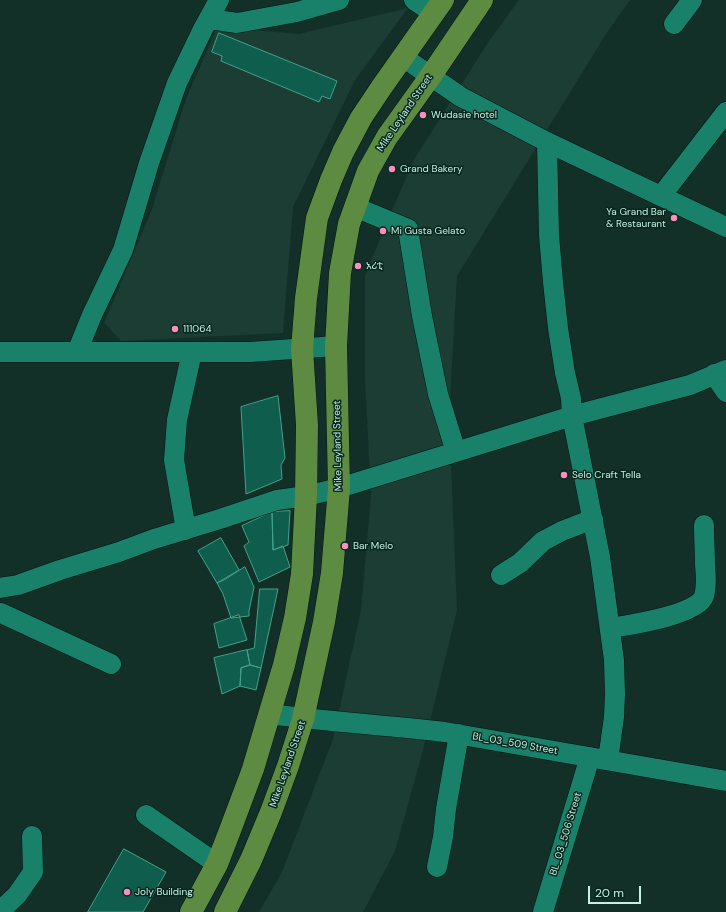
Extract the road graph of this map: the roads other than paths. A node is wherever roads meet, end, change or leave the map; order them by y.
1 (219, 0) edge
2 (339, 0) edge
3 (414, 0) edge
4 (482, 0) edge
5 (692, 0) edge
6 (438, 7) edge
7 (209, 19) junction
8 (674, 24) dead end
9 (403, 57) junction
10 (430, 77) junction
11 (726, 112) edge
12 (547, 142) junction
13 (661, 196) junction
14 (355, 207) junction
15 (726, 227) edge
16 (336, 346) junction
17 (302, 349) junction
18 (0, 352) edge
19 (77, 352) junction
20 (192, 352) junction
21 (720, 372) edge
22 (726, 392) edge
23 (572, 416) junction
24 (456, 452) junction
25 (339, 488) junction
26 (306, 496) junction
27 (593, 519) junction
28 (704, 525) dead end
29 (186, 530) junction
30 (501, 575) dead end
31 (9, 587) edge
32 (1, 614) edge
33 (611, 628) junction
34 (111, 664) dead end
35 (270, 714) junction
36 (303, 719) junction
37 (459, 734) junction
38 (599, 758) junction
39 (726, 781) edge
40 (146, 815) dead end
41 (32, 836) dead end
42 (217, 864) junction
43 (437, 867) dead end
44 (0, 910) edge
45 (191, 912) edge
46 (225, 912) edge
47 (543, 912) edge

1 - 7 street
2 - 7 street
3 - 6 street
4 - 10 main road, Mike Leyland Street
5 - 8 street
6 - 9 main road
7 - 19 street
9 - 10 street
9 - 17 main road
10 - 12 street
10 - 14 main road, Mike Leyland Street
11 - 13 street
12 - 13 street
12 - 23 street, BL_03_506 Street
13 - 15 street
14 - 16 main road, Mike Leyland Street
14 - 24 street
16 - 17 street
16 - 25 main road, Mike Leyland Street
17 - 20 street
17 - 26 main road
18 - 19 street
19 - 20 street
20 - 29 street
21 - 22 street
21 - 23 street
23 - 24 street
23 - 27 street, BL_03_506 Street
24 - 25 street
25 - 26 street
25 - 36 main road, Mike Leyland Street
26 - 29 street
26 - 35 main road
27 - 30 street
27 - 33 street, BL_03_506 Street
28 - 33 street
29 - 31 street
31 - 32 street
32 - 34 street
33 - 38 street, BL_03_506 Street
35 - 36 street, BL_03_509 Street
35 - 42 main road
36 - 37 street, BL_03_509 Street
36 - 46 main road, Mike Leyland Street
37 - 38 street, BL_03_509 Street
37 - 43 street
38 - 39 street, BL_03_509 Street
38 - 47 street, BL_03_506 Street
40 - 42 street
41 - 44 street
42 - 45 main road

